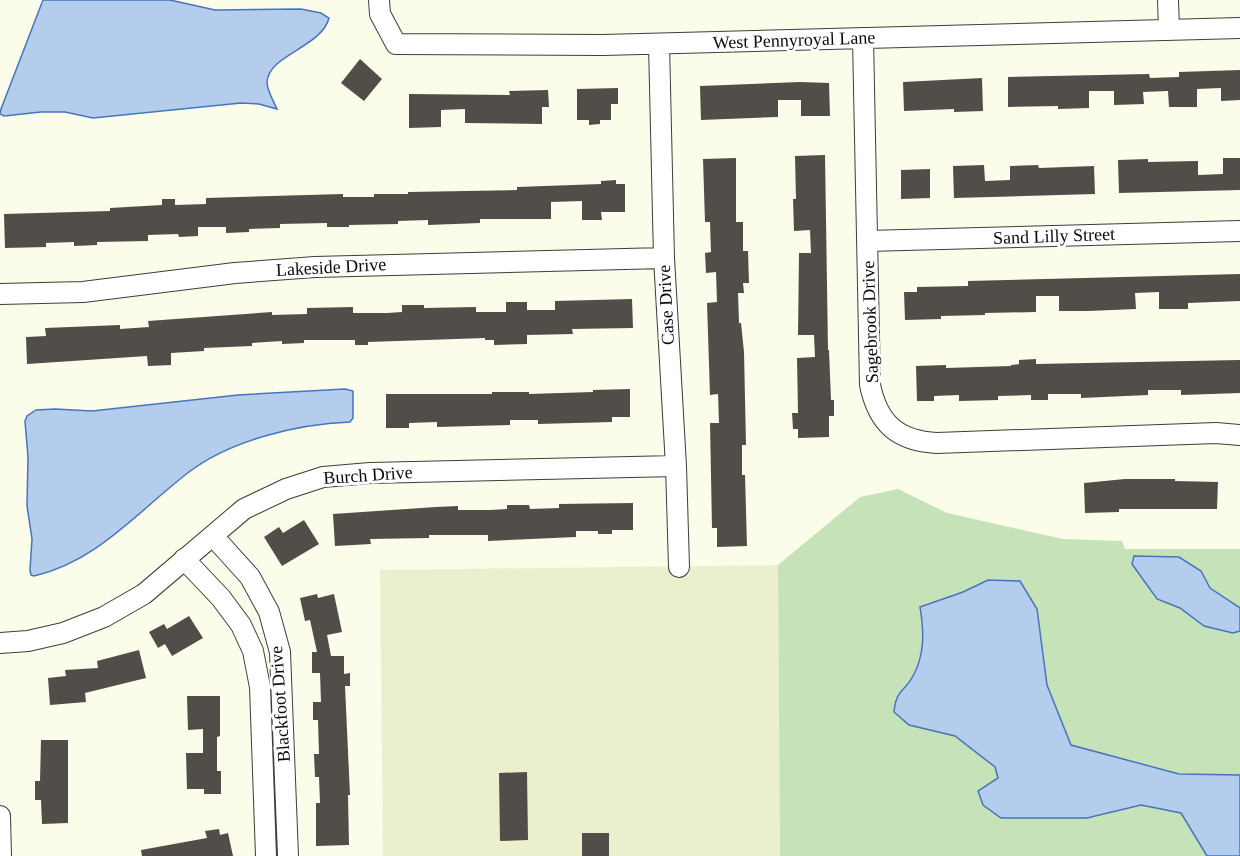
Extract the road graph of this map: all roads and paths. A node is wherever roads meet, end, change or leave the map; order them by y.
1 (379, 0) edge
2 (1168, 0) edge
3 (1240, 28) edge
4 (1169, 30) junction
5 (863, 38) junction
6 (659, 44) junction
7 (1240, 231) edge
8 (867, 241) junction
9 (664, 258) junction
10 (0, 294) edge
11 (1240, 435) edge
12 (676, 466) junction
13 (213, 536) junction
14 (184, 559) junction
15 (679, 567) dead end
16 (0, 643) edge
17 (0, 816) edge
18 (1, 856) edge
19 (266, 856) edge
20 (288, 856) edge

1 - 6 street, West Pennyroyal Lane
2 - 4 street
3 - 4 street, West Pennyroyal Lane
4 - 5 street, West Pennyroyal Lane
5 - 6 street, West Pennyroyal Lane
5 - 8 street, Sagebrook Drive
6 - 9 street, Case Drive
7 - 8 street, Sand Lilly Street
8 - 11 street, Sagebrook Drive
9 - 10 street, Lakeside Drive
9 - 12 street, Case Drive
12 - 13 street, Burch Drive
12 - 15 street, Case Drive
13 - 14 street, Burch Drive
13 - 20 street, Blackfoot Drive
14 - 16 street, Burch Drive
14 - 19 street, Blackfoot Drive
17 - 18 street

